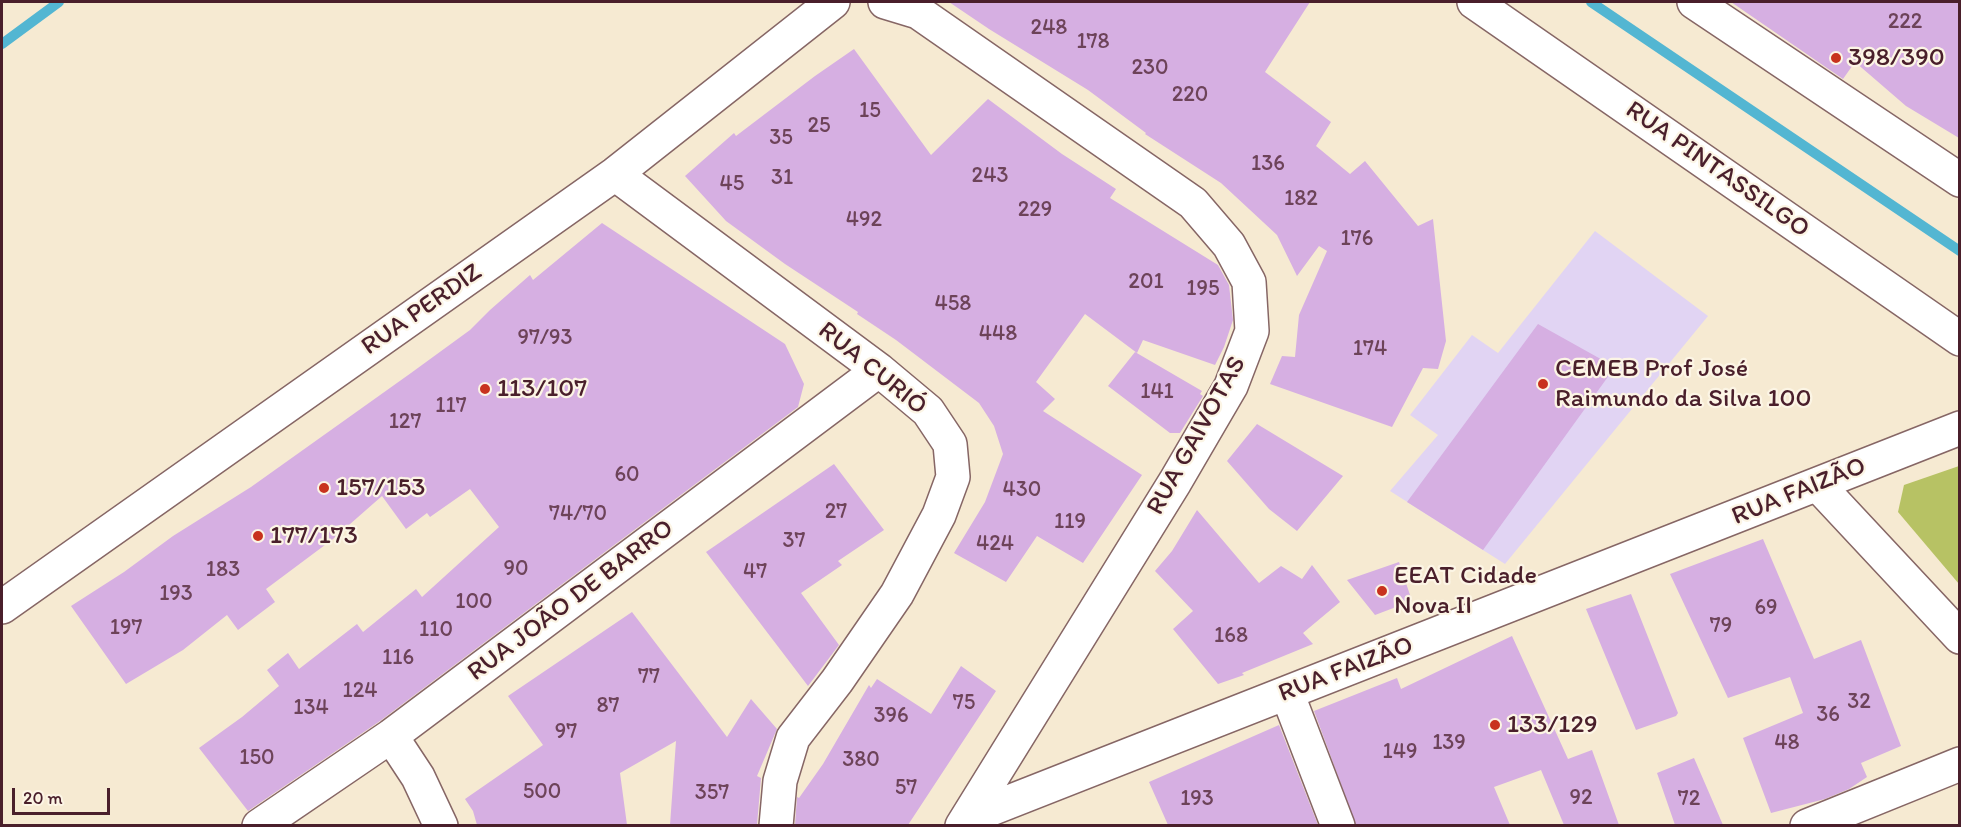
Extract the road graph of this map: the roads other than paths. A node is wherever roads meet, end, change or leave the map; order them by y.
1 (833, 2) edge
2 (885, 2) edge
3 (1474, 2) edge
4 (1694, 2) edge
5 (615, 174) junction
6 (1959, 180) edge
7 (1959, 339) edge
8 (879, 370) junction
9 (1959, 428) edge
10 (1818, 485) junction
11 (2, 607) edge
12 (1959, 637) edge
13 (1287, 693) junction
14 (392, 735) junction
15 (1959, 764) edge
16 (965, 822) edge
17 (259, 825) edge
18 (441, 825) edge
19 (776, 825) edge
20 (1338, 825) edge
21 (1807, 825) edge

1 - 5 street, RUA PERDIZ
2 - 16 street, RUA GAIVOTAS
3 - 7 street, RUA PINTASSILGO
4 - 6 street
5 - 8 street, RUA CURIÓ
5 - 11 street, RUA PERDIZ
8 - 14 street, RUA JOÃO DE BARRO
8 - 19 street, RUA CURIÓ
9 - 10 street, RUA FAIZÃO
10 - 12 street
10 - 13 street, RUA FAIZÃO
13 - 16 street, RUA FAIZÃO
13 - 20 street
14 - 17 street, RUA JOÃO DE BARRO
14 - 18 street
15 - 21 street

